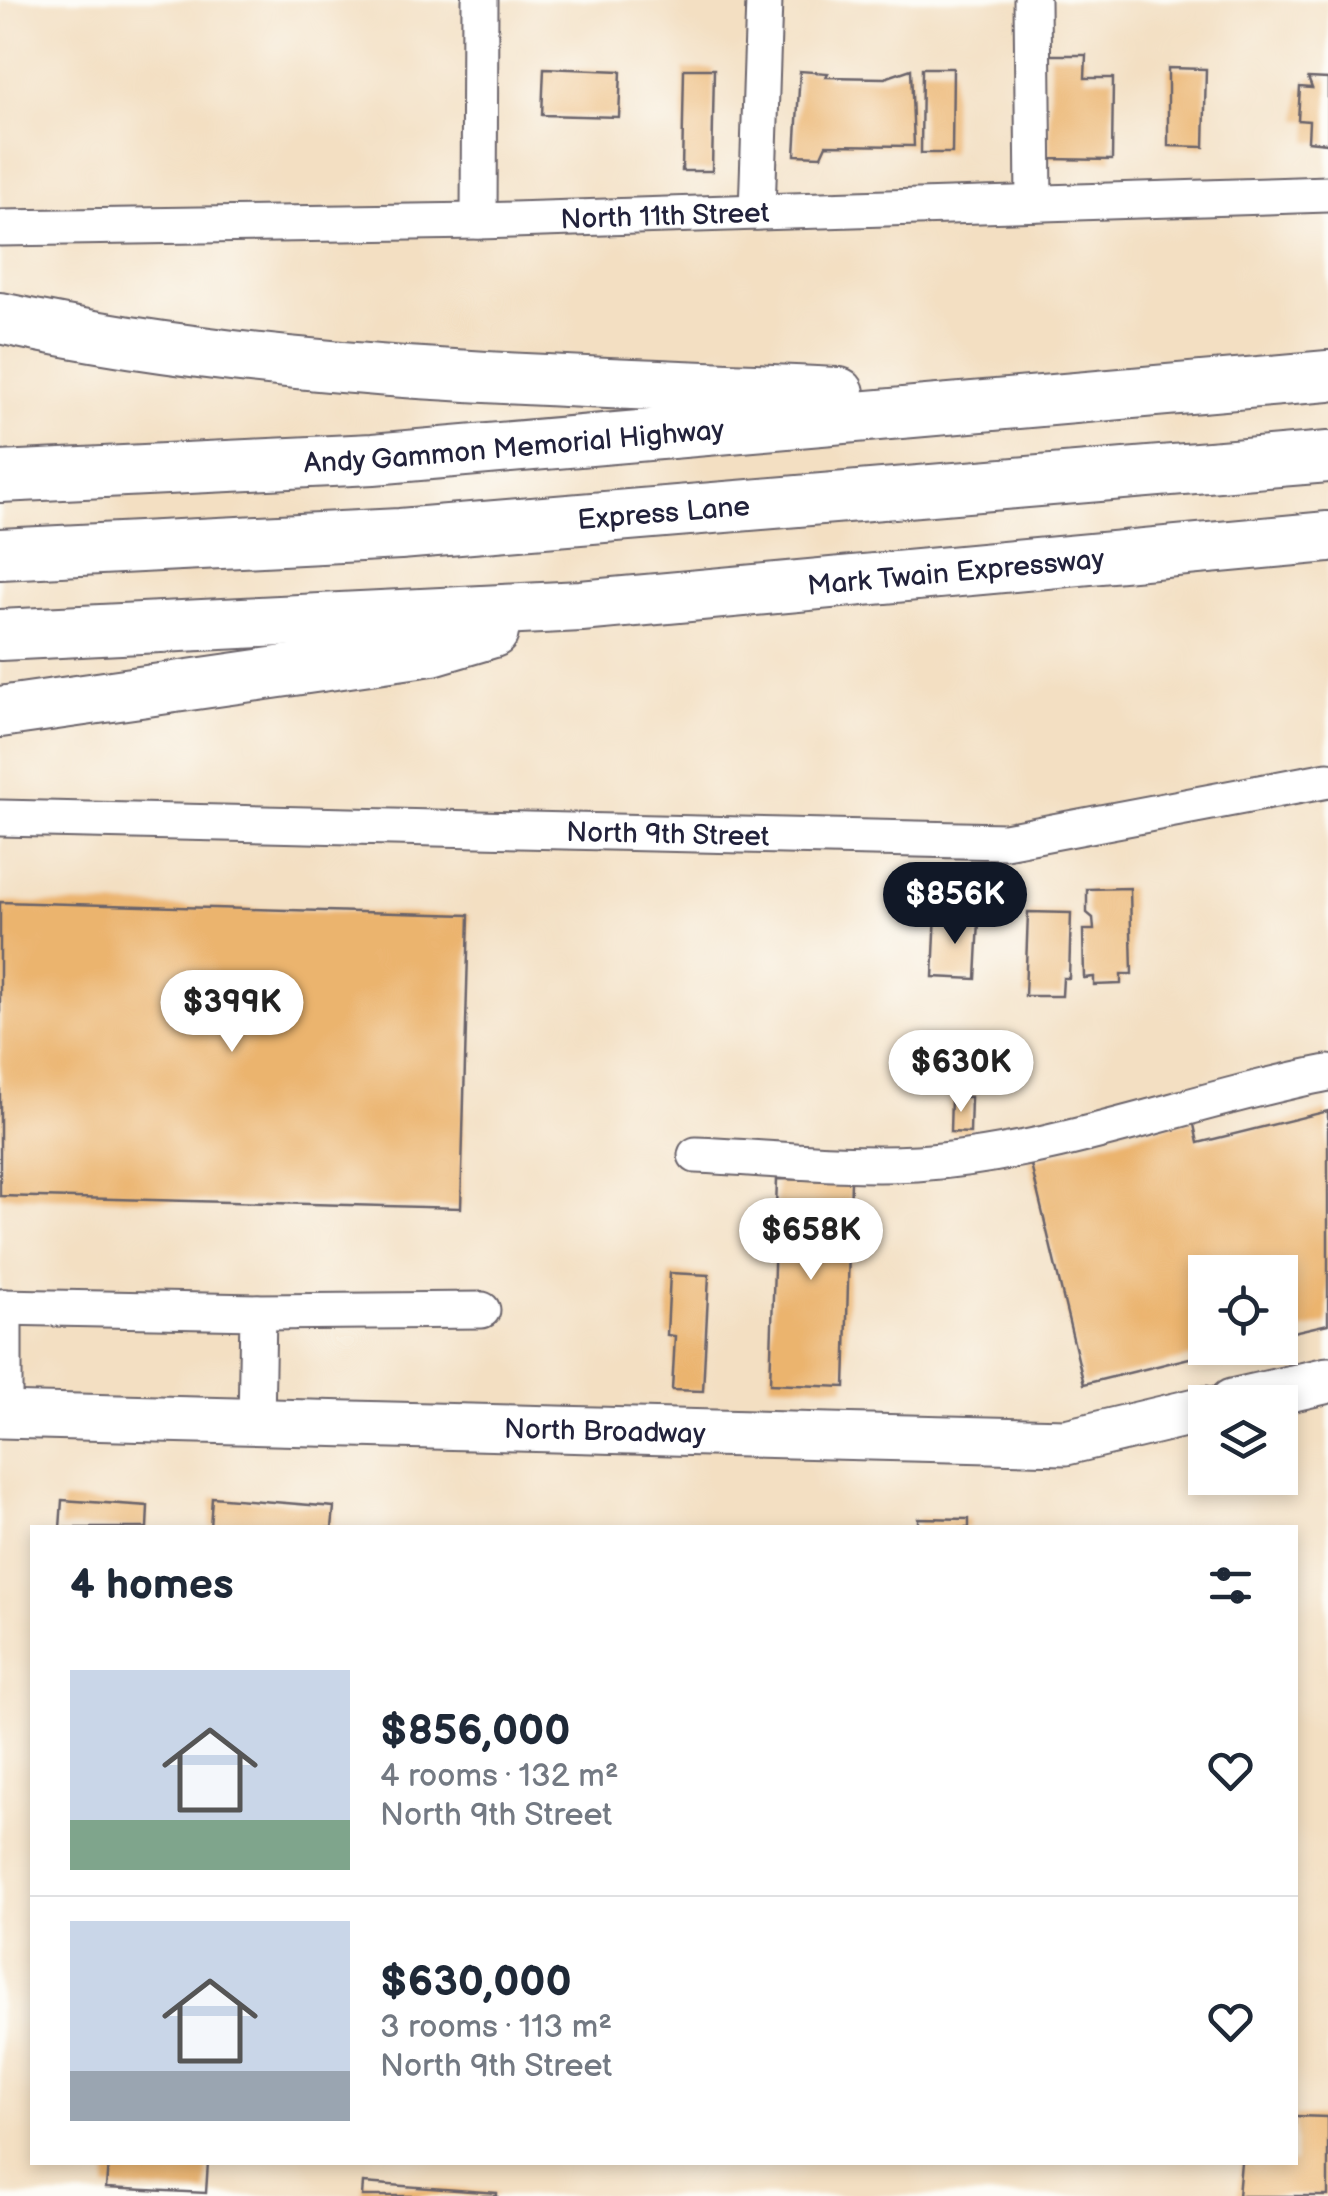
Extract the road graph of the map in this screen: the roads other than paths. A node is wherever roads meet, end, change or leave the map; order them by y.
1 (480, 0) edge
2 (764, 0) edge
3 (1032, 0) edge
4 (1328, 194) edge
5 (1034, 202) junction
6 (757, 212) junction
7 (479, 221) junction
8 (0, 228) edge
9 (0, 318) edge
10 (1328, 376) edge
11 (1029, 402) junction
12 (1328, 457) edge
13 (0, 477) edge
14 (1328, 536) edge
15 (0, 554) edge
16 (581, 606) junction
17 (0, 635) edge
18 (0, 712) edge
19 (1328, 780) edge
20 (0, 818) edge
21 (1328, 1073) edge
22 (696, 1155) dead end
23 (2, 1307) edge
24 (482, 1310) dead end
25 (258, 1312) junction
26 (1328, 1380) edge
27 (1298, 1387) edge
28 (1188, 1413) edge
29 (2, 1415) edge
30 (256, 1423) junction

1 - 7 street
2 - 6 street
3 - 5 street
4 - 5 street, North 11th Street
5 - 6 street, North 11th Street
6 - 7 street, North 11th Street
7 - 8 street, North 11th Street
9 - 11 highway
10 - 11 highway
11 - 13 highway, Andy Gammon Memorial Highway
12 - 15 highway, Express Lane
14 - 16 highway, Mark Twain Expressway
16 - 17 highway
16 - 18 highway
19 - 20 street, North 9th Street
21 - 22 street
23 - 25 street
23 - 29 street
24 - 25 street
25 - 30 street
26 - 27 main road
28 - 30 main road, North Broadway
29 - 30 main road, North Broadway

